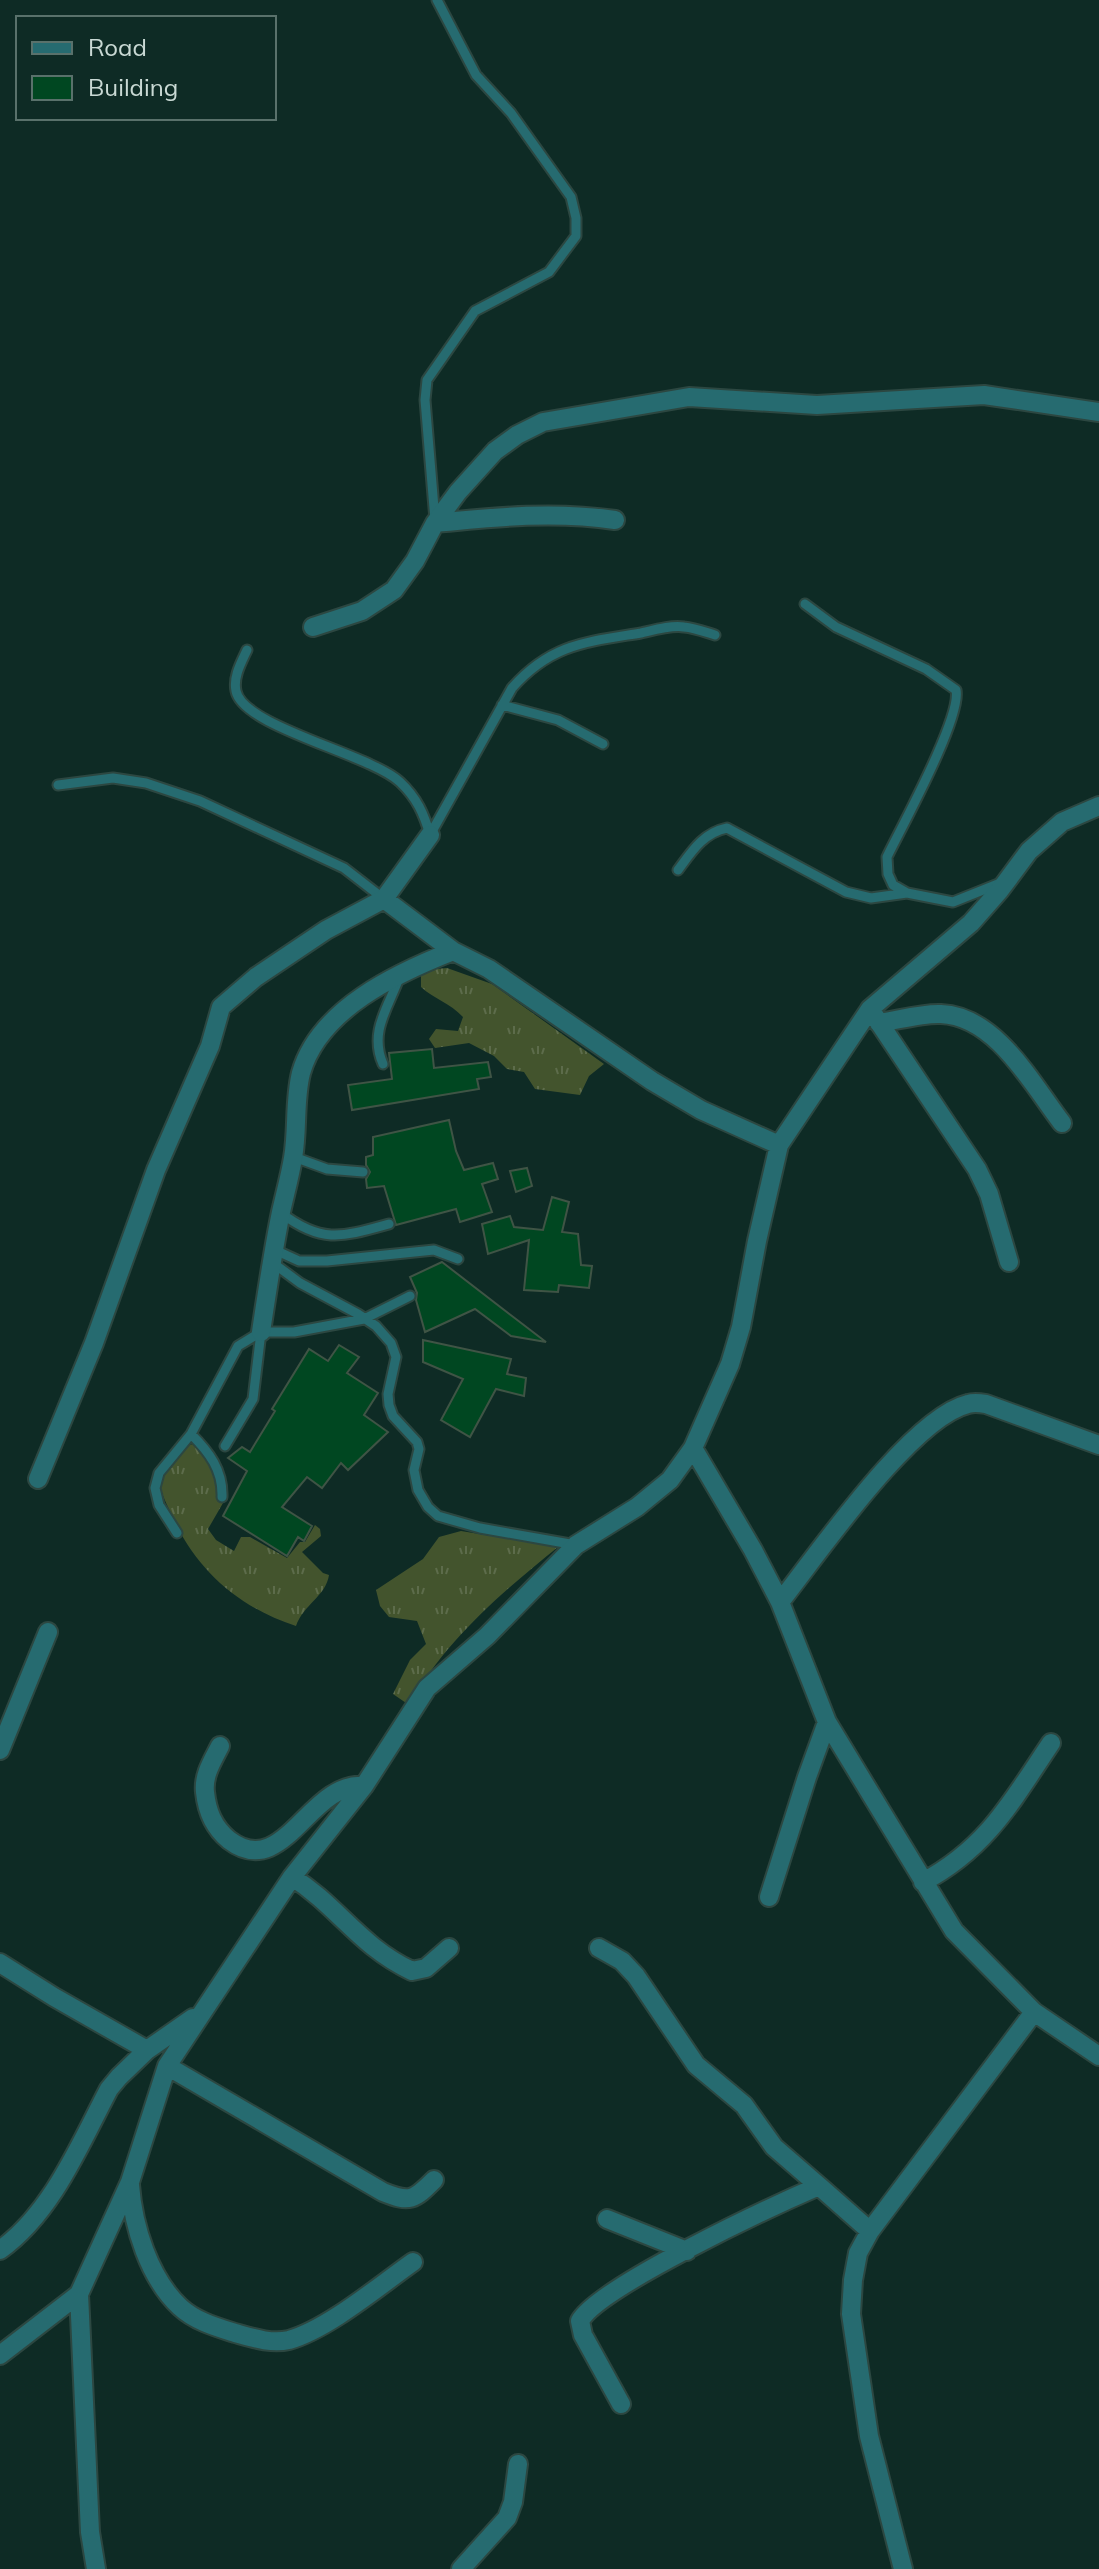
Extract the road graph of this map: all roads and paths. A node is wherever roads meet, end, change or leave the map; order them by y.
1 (437, 0) edge
2 (1099, 412) edge
3 (615, 520) dead end
4 (435, 523) junction
5 (805, 604) dead end
6 (313, 627) dead end
7 (715, 635) dead end
8 (247, 650) dead end
9 (502, 705) junction
10 (603, 744) dead end
11 (58, 785) dead end
12 (1099, 806) edge
13 (430, 835) junction
14 (678, 870) dead end
15 (1008, 879) junction
16 (907, 893) junction
17 (384, 899) junction
18 (453, 951) junction
19 (401, 971) junction
20 (875, 1016) junction
21 (383, 1064) dead end
22 (1062, 1123) dead end
23 (779, 1145) junction
24 (294, 1157) junction
25 (363, 1172) dead end
26 (281, 1213) junction
27 (389, 1224) dead end
28 (274, 1256) junction
29 (458, 1259) dead end
30 (1009, 1262) dead end
31 (410, 1296) dead end
32 (364, 1319) junction
33 (261, 1332) junction
34 (191, 1434) junction
35 (1099, 1445) edge
36 (225, 1446) dead end
37 (693, 1448) junction
38 (38, 1479) dead end
39 (222, 1497) dead end
40 (177, 1533) dead end
41 (576, 1545) junction
42 (780, 1602) junction
43 (48, 1632) dead end
44 (827, 1722) junction
45 (1051, 1743) dead end
46 (220, 1746) dead end
47 (0, 1750) edge
48 (364, 1786) junction
49 (292, 1877) junction
50 (923, 1882) junction
51 (769, 1897) dead end
52 (449, 1948) dead end
53 (599, 1948) dead end
54 (0, 1963) edge
55 (202, 2011) junction
56 (1034, 2012) junction
57 (147, 2050) junction
58 (1099, 2056) edge
59 (167, 2066) junction
60 (434, 2180) dead end
61 (130, 2182) junction
62 (819, 2186) junction
63 (607, 2219) dead end
64 (870, 2231) junction
65 (0, 2250) edge
66 (687, 2251) junction
67 (413, 2262) dead end
68 (79, 2294) junction
69 (0, 2355) edge
70 (621, 2404) dead end
71 (518, 2464) dead end
72 (96, 2569) edge
73 (461, 2569) edge
74 (903, 2569) edge

1 - 4 lane
2 - 4 street
3 - 4 street
4 - 6 street
5 - 16 lane
7 - 9 lane
8 - 13 lane
9 - 10 lane
9 - 13 lane
11 - 17 lane
12 - 15 street
13 - 17 street
14 - 16 lane
15 - 16 lane
15 - 20 street
17 - 18 street
17 - 38 street
18 - 19 street
18 - 23 street
19 - 21 lane
19 - 24 street
20 - 22 street
20 - 23 street
20 - 30 street
23 - 37 street
24 - 25 lane
24 - 26 street
26 - 27 lane
26 - 28 street
28 - 29 lane
28 - 32 lane
28 - 33 street
31 - 32 lane
32 - 33 lane
32 - 41 lane
33 - 34 lane
33 - 36 lane
34 - 39 lane
34 - 40 lane
35 - 42 street
37 - 41 street
37 - 42 street
41 - 48 street
42 - 44 street
43 - 47 street
44 - 50 street
44 - 51 street
45 - 50 street
46 - 48 street
48 - 49 street
49 - 52 street
49 - 55 street
50 - 56 street
53 - 62 street
54 - 57 street
55 - 57 street
55 - 59 street
56 - 58 street
56 - 64 street
57 - 65 street
59 - 60 street
59 - 61 street
61 - 67 street
61 - 68 street
62 - 64 street
62 - 66 street
63 - 66 street
64 - 74 street
66 - 70 street
68 - 69 street
68 - 72 street
71 - 73 street

